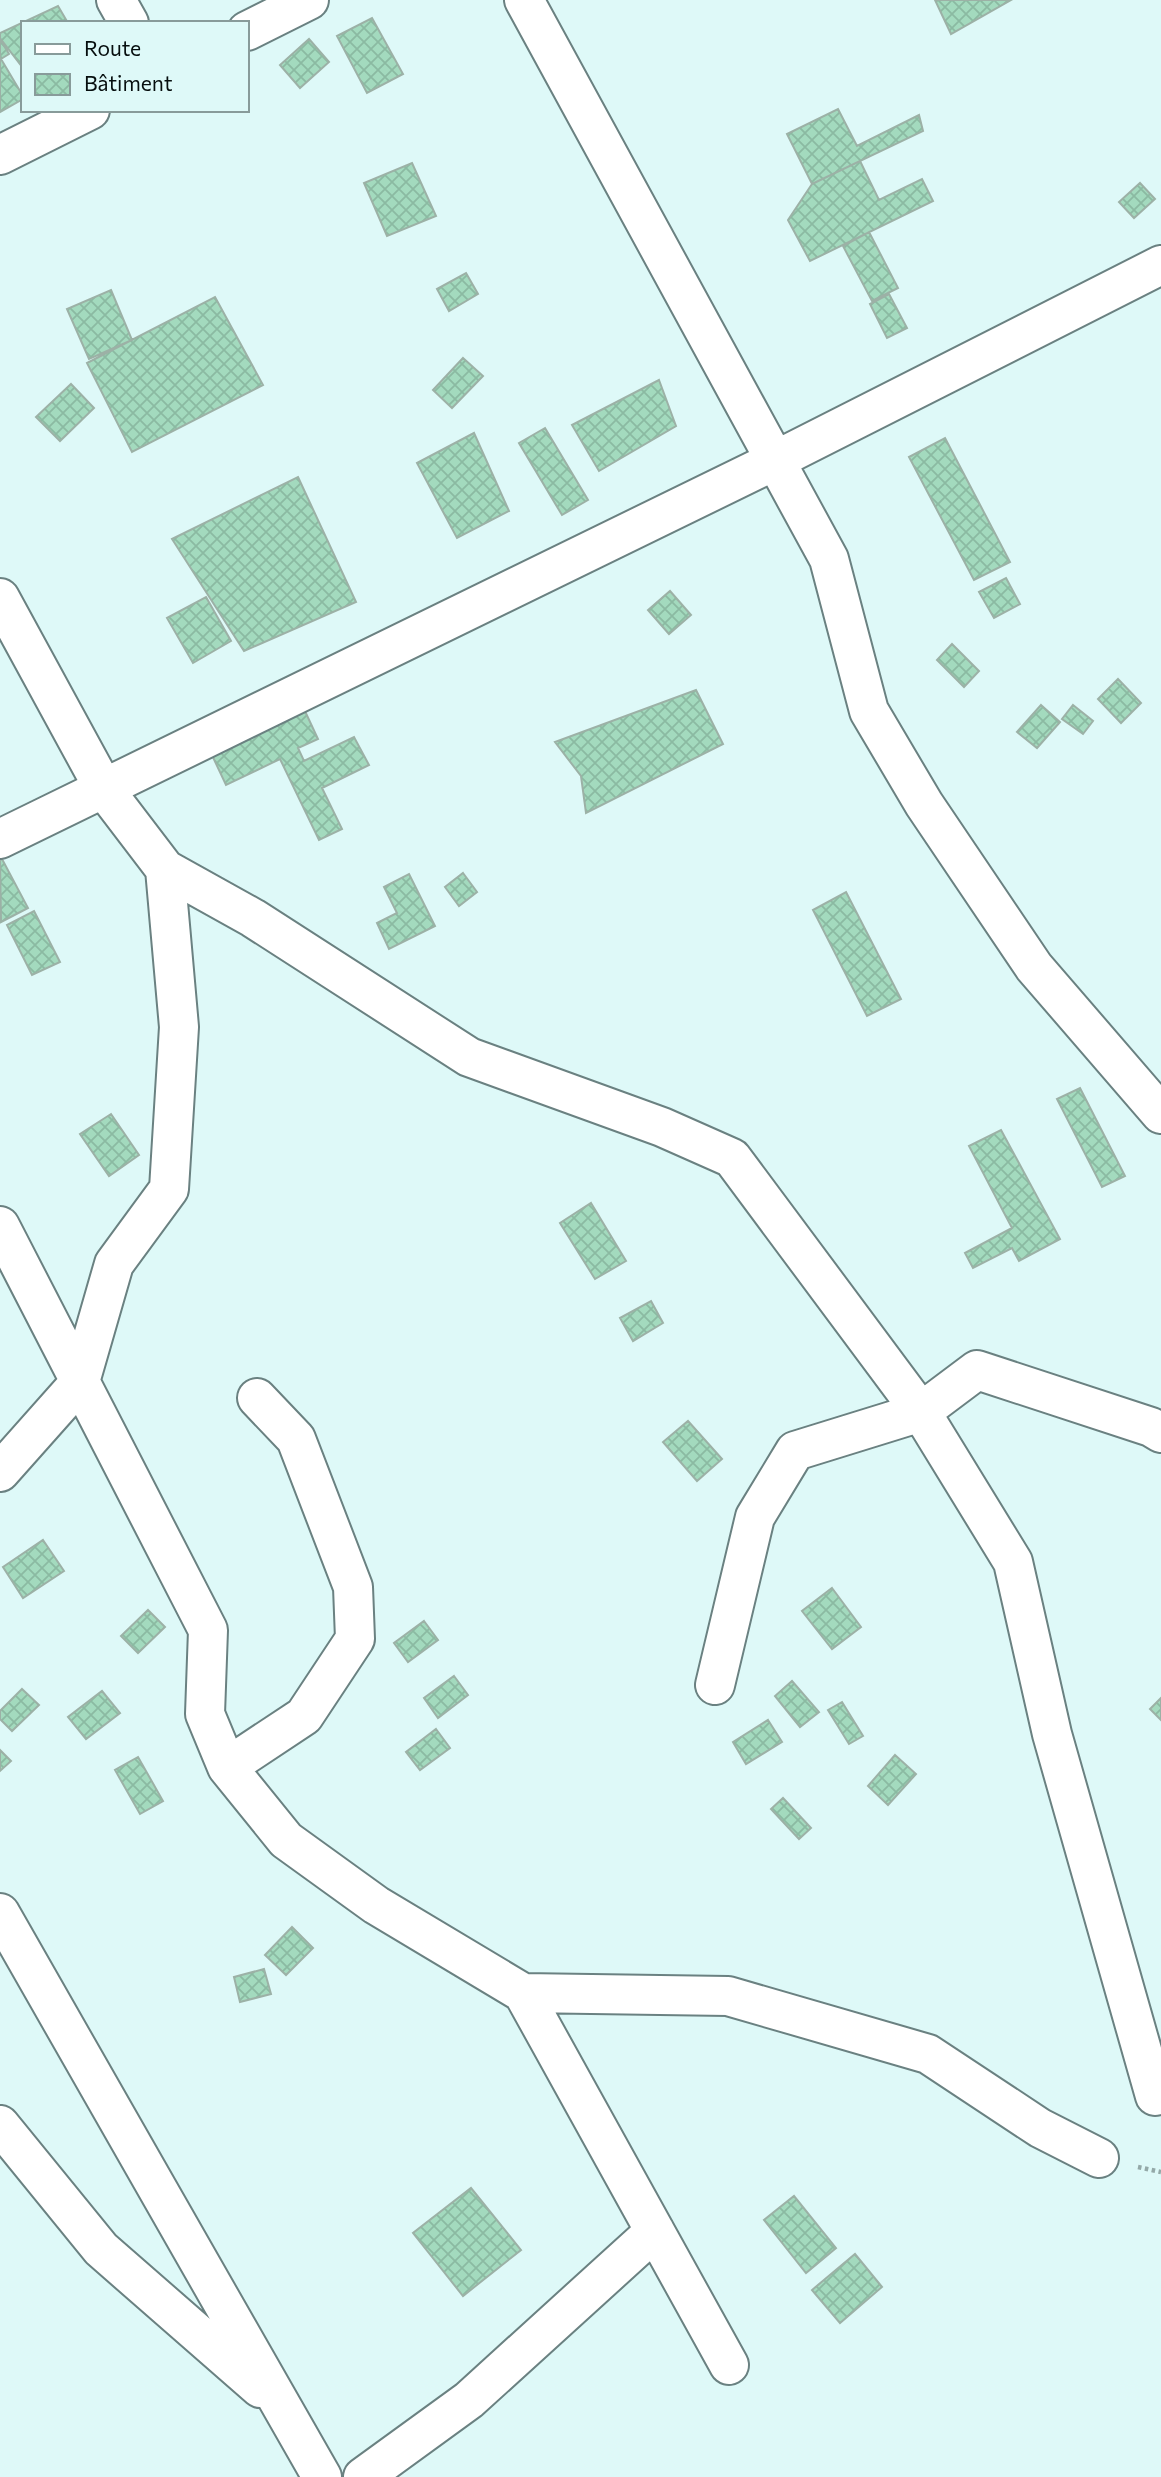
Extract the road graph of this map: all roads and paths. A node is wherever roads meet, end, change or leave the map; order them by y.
1 (116, 0) edge
2 (309, 0) edge
3 (524, 0) edge
4 (128, 21) edge
5 (248, 30) edge
6 (86, 112) edge
7 (0, 155) edge
8 (1161, 265) edge
9 (774, 461) junction
10 (0, 598) edge
11 (104, 789) junction
12 (0, 839) edge
13 (165, 869) junction
14 (1161, 1114) edge
15 (0, 1226) edge
16 (80, 1382) junction
17 (257, 1398) dead end
18 (920, 1412) junction
19 (1161, 1433) edge
20 (0, 1472) edge
21 (715, 1685) dead end
22 (227, 1767) junction
23 (0, 1913) edge
24 (523, 1993) junction
25 (1155, 2096) dead end
26 (0, 2125) edge
27 (1099, 2158) dead end
28 (654, 2231) junction
29 (729, 2365) dead end
30 (282, 2408) junction
31 (322, 2477) edge
32 (363, 2477) edge

1 - 4 street
2 - 5 street
3 - 9 street
6 - 7 street
8 - 9 street
9 - 11 street
9 - 14 street
10 - 11 street
11 - 12 street
11 - 13 street
13 - 16 street
13 - 18 street
15 - 16 street
16 - 20 street
16 - 22 street
17 - 22 street
18 - 19 street
18 - 21 street
18 - 25 street
22 - 24 street
23 - 30 street
24 - 27 street
24 - 28 street
26 - 30 street
28 - 29 street
28 - 32 street
30 - 31 street

